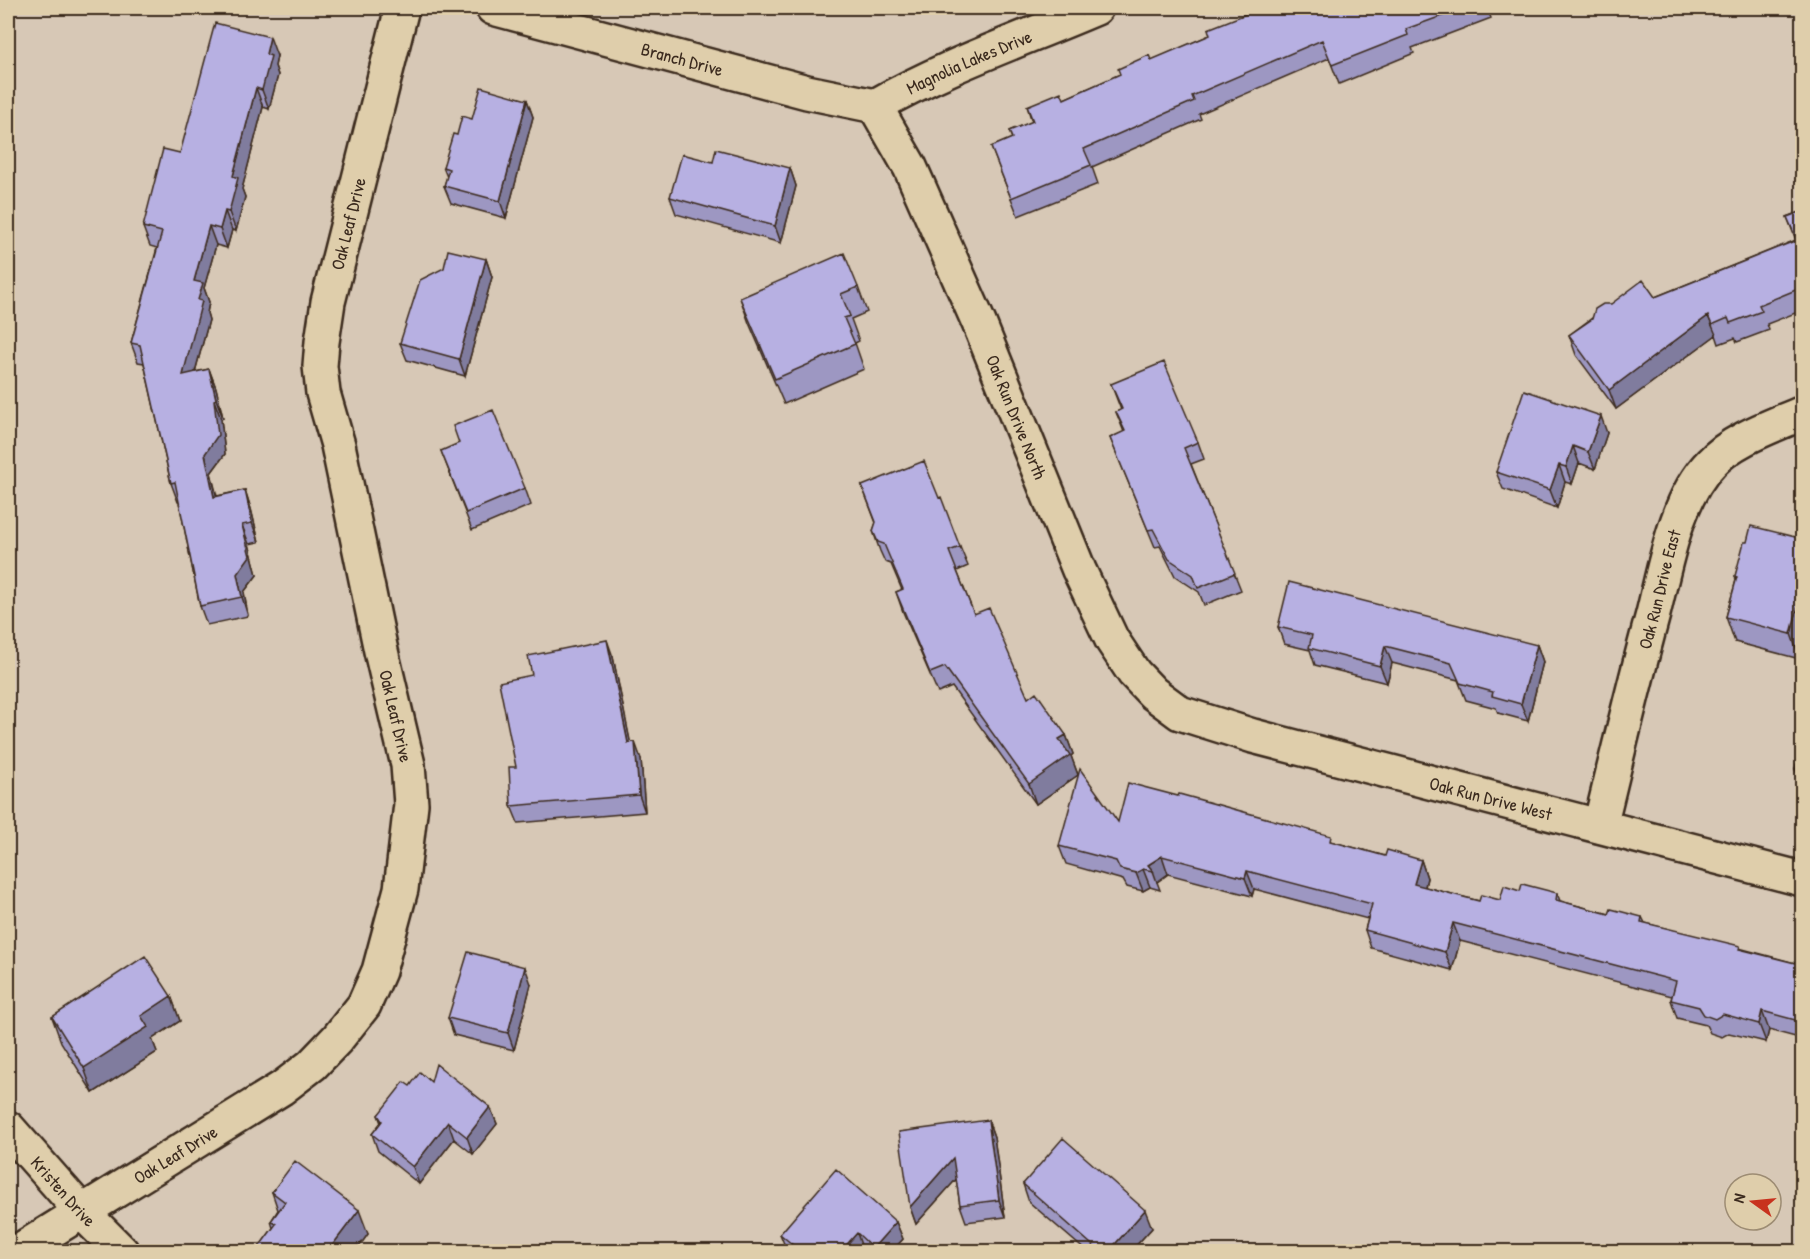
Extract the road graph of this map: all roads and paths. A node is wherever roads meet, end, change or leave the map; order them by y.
1 (402, 8) edge
2 (493, 8) edge
3 (1096, 8) edge
4 (875, 106) junction
5 (1803, 413) edge
6 (1180, 713) joint
7 (1600, 826) junction
8 (1803, 879) edge
9 (8, 1128) edge
10 (82, 1212) junction
11 (17, 1251) edge
12 (122, 1251) edge

1 - 10 street, Oak Leaf Drive
2 - 4 street, Branch Drive
3 - 4 street, Magnolia Lakes Drive
4 - 6 street, Oak Run Drive North
5 - 7 street, Oak Run Drive East
6 - 7 street, Oak Run Drive West
7 - 8 street, Oak Run Drive West
9 - 10 street, Kristen Drive
10 - 11 street, Oak Leaf Drive
10 - 12 street, Kristen Drive

